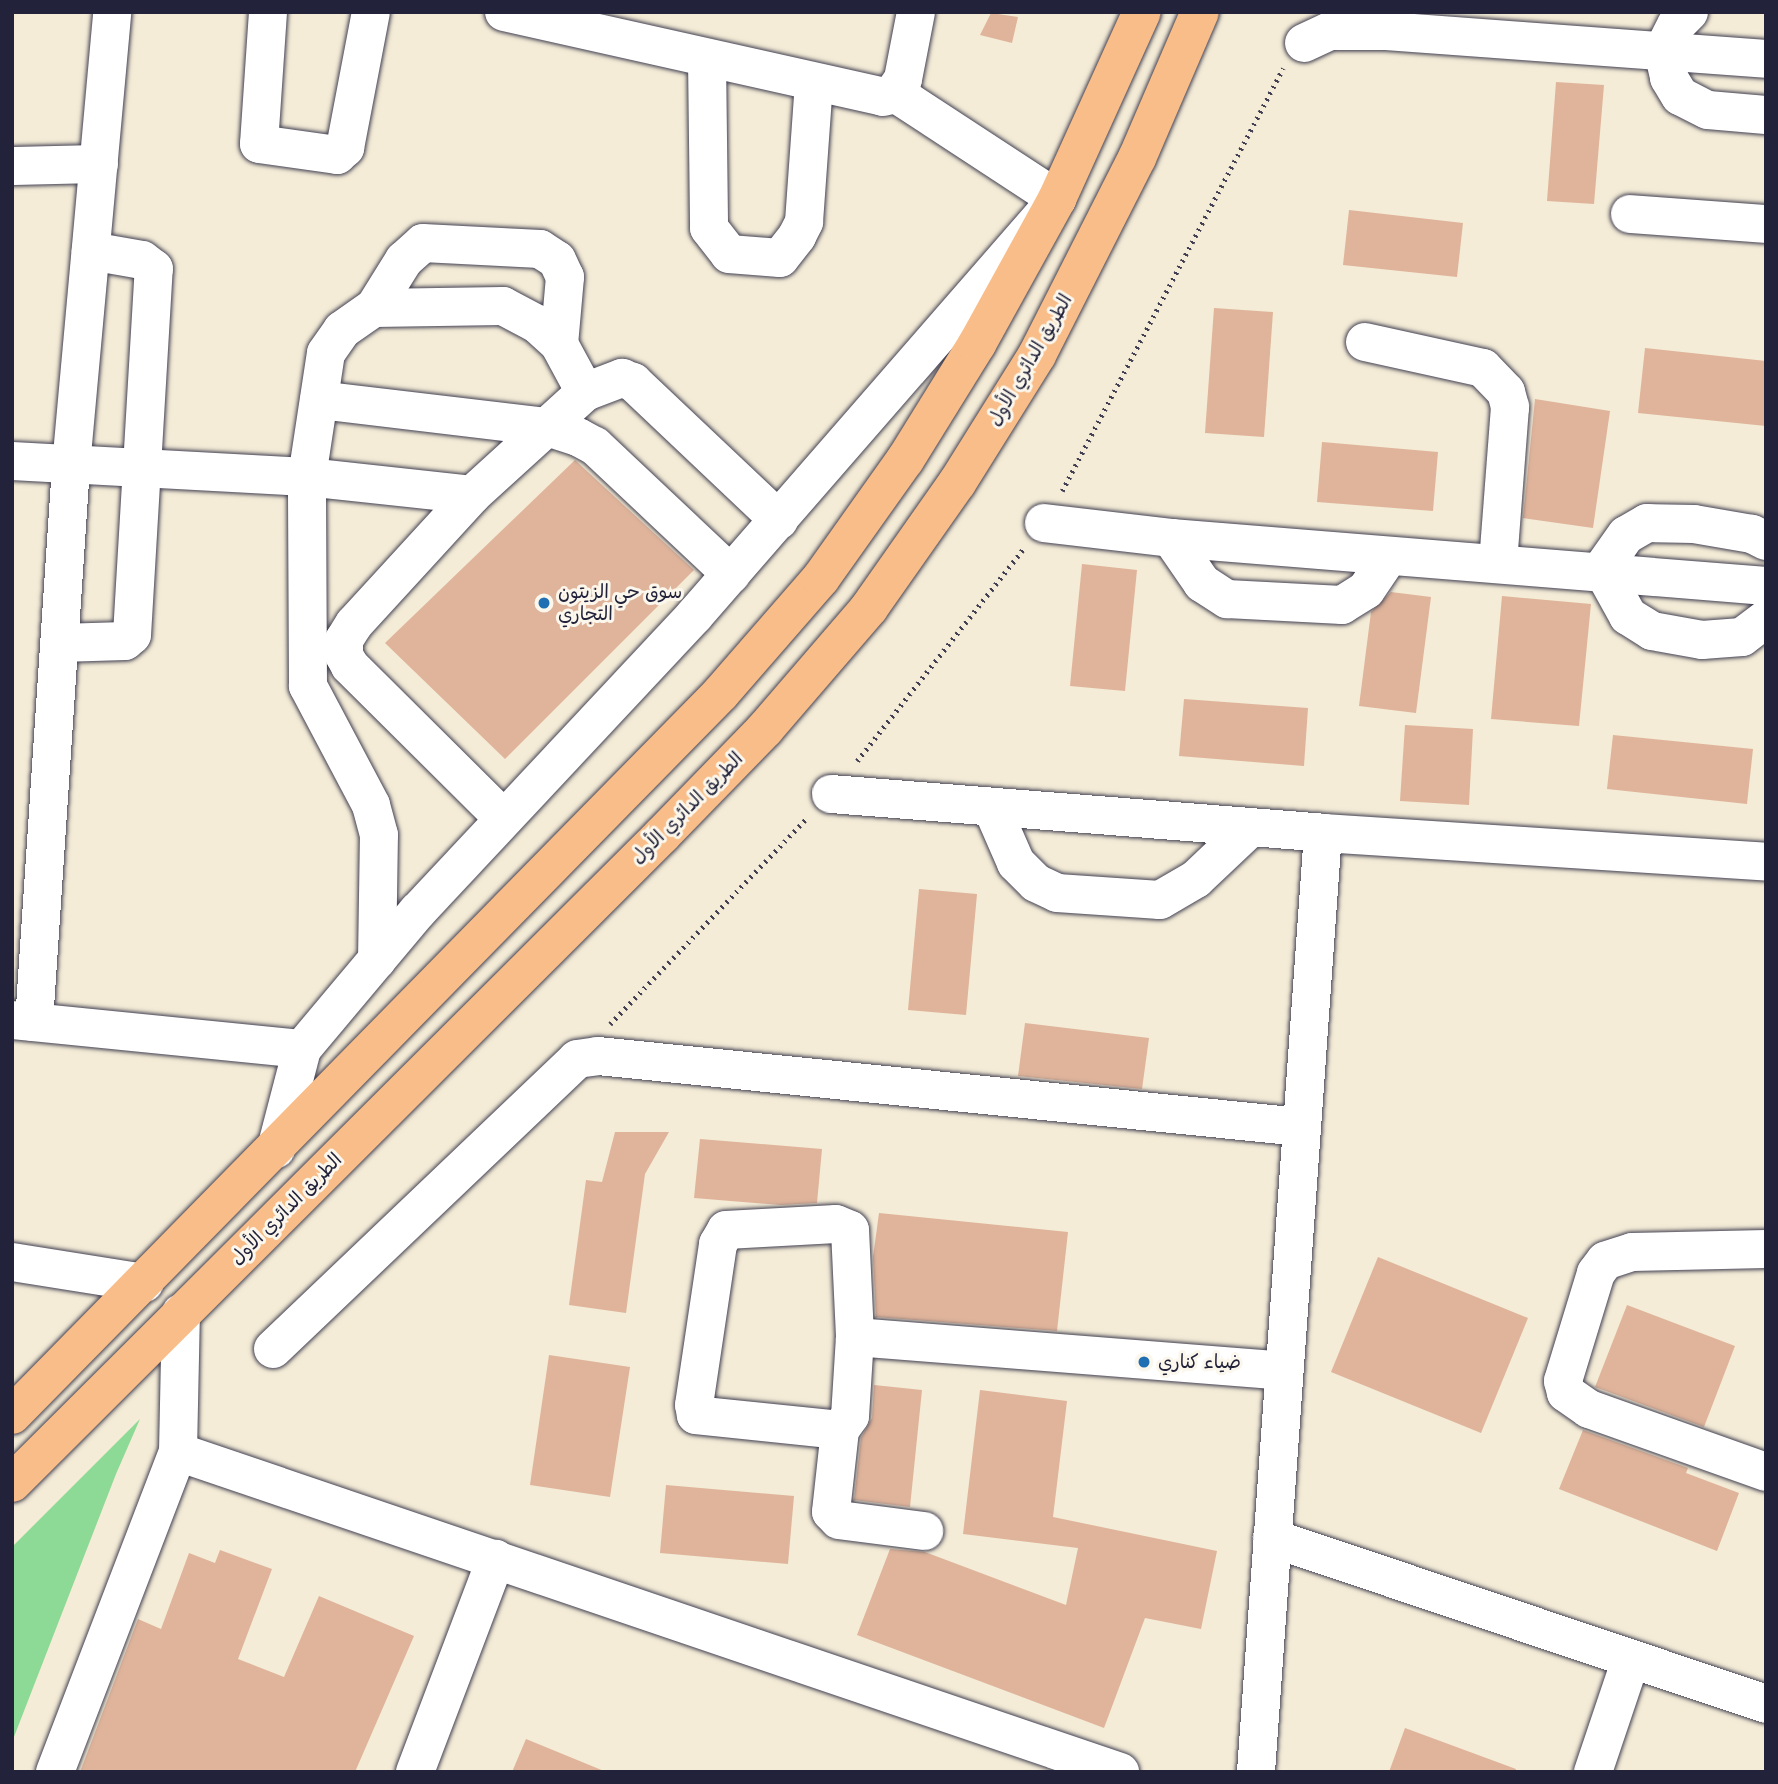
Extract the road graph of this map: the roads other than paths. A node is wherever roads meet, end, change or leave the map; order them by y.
1 (112, 12) edge
2 (268, 12) edge
3 (371, 12) edge
4 (503, 12) edge
5 (916, 12) edge
6 (1142, 12) edge
7 (1200, 12) edge
8 (1689, 12) edge
9 (584, 21) edge
10 (1304, 43) road end
11 (1663, 51) junction
12 (707, 58) junction
13 (1766, 60) edge
14 (814, 82) junction
15 (895, 93) junction
16 (1766, 115) edge
17 (99, 164) junction
18 (12, 166) edge
19 (1057, 199) junction
20 (1630, 214) dead end
21 (1766, 224) edge
22 (91, 251) junction
23 (374, 308) junction
24 (1365, 342) dead end
25 (559, 344) junction
26 (585, 392) junction
27 (319, 400) junction
28 (547, 427) junction
29 (12, 461) edge
30 (71, 466) junction
31 (144, 470) junction
32 (307, 477) junction
33 (472, 495) junction
34 (779, 520) junction
35 (1044, 523) road end
36 (1171, 538) junction
37 (1766, 541) edge
38 (1388, 556) junction
39 (1498, 562) junction
40 (1602, 569) junction
41 (732, 574) junction
42 (1766, 586) edge
43 (1766, 620) edge
44 (60, 643) junction
45 (326, 657) junction
46 (831, 794) road end
47 (992, 808) junction
48 (503, 818) junction
49 (1250, 828) junction
50 (1323, 833) junction
51 (1766, 862) edge
52 (377, 960) junction
53 (23, 1021) edge
54 (302, 1049) junction
55 (1301, 1128) junction
56 (276, 1149) junction
57 (1766, 1249) edge
58 (12, 1262) edge
59 (144, 1283) junction
60 (181, 1313) junction
61 (855, 1337) junction
62 (273, 1349) dead end
63 (1284, 1370) junction
64 (12, 1415) edge
65 (839, 1430) junction
66 (178, 1452) junction
67 (1766, 1472) edge
68 (12, 1483) edge
69 (924, 1531) dead end
70 (1272, 1538) junction
71 (496, 1559) junction
72 (1630, 1659) junction
73 (1766, 1704) edge
74 (55, 1772) edge
75 (415, 1772) edge
76 (1120, 1772) edge
77 (1255, 1772) edge
78 (1593, 1772) edge

1 - 17 street
2 - 3 street
4 - 9 street
5 - 15 street
6 - 19 main road
7 - 60 main road, الطريق الدائري الأول
8 - 11 street
9 - 12 street
10 - 11 street
11 - 13 street
11 - 16 street
12 - 14 street
12 - 14 street
14 - 15 street
15 - 19 street
17 - 18 street
17 - 22 street
19 - 34 street
19 - 56 main road
20 - 21 street
22 - 30 street
22 - 31 street
23 - 25 street
23 - 25 street
23 - 27 street
24 - 39 street
25 - 26 street
26 - 28 street
26 - 34 street
27 - 28 street
27 - 32 street
28 - 33 street
28 - 41 street
29 - 30 street
30 - 31 street
30 - 44 street
31 - 32 street
31 - 44 street
32 - 33 street
32 - 45 street
33 - 45 street
34 - 41 street
35 - 36 street
36 - 38 street
36 - 38 street
37 - 40 street
38 - 39 street
39 - 40 street
40 - 42 street
40 - 43 street
41 - 48 street
44 - 53 street
45 - 48 street
45 - 52 street
46 - 47 street
47 - 49 street
47 - 49 street
48 - 52 street
49 - 50 street
50 - 51 street
50 - 55 street
52 - 54 street
53 - 54 street
54 - 56 street
55 - 62 street
55 - 63 street
56 - 59 main road
57 - 67 street
58 - 59 street
59 - 64 main road
60 - 66 street
60 - 68 main road, الطريق الدائري الأول
61 - 63 street
61 - 65 street
61 - 65 street
63 - 70 street
65 - 69 street
66 - 71 street
66 - 74 street
70 - 72 street
70 - 77 street
71 - 75 street
71 - 76 street
72 - 73 street
72 - 78 street

